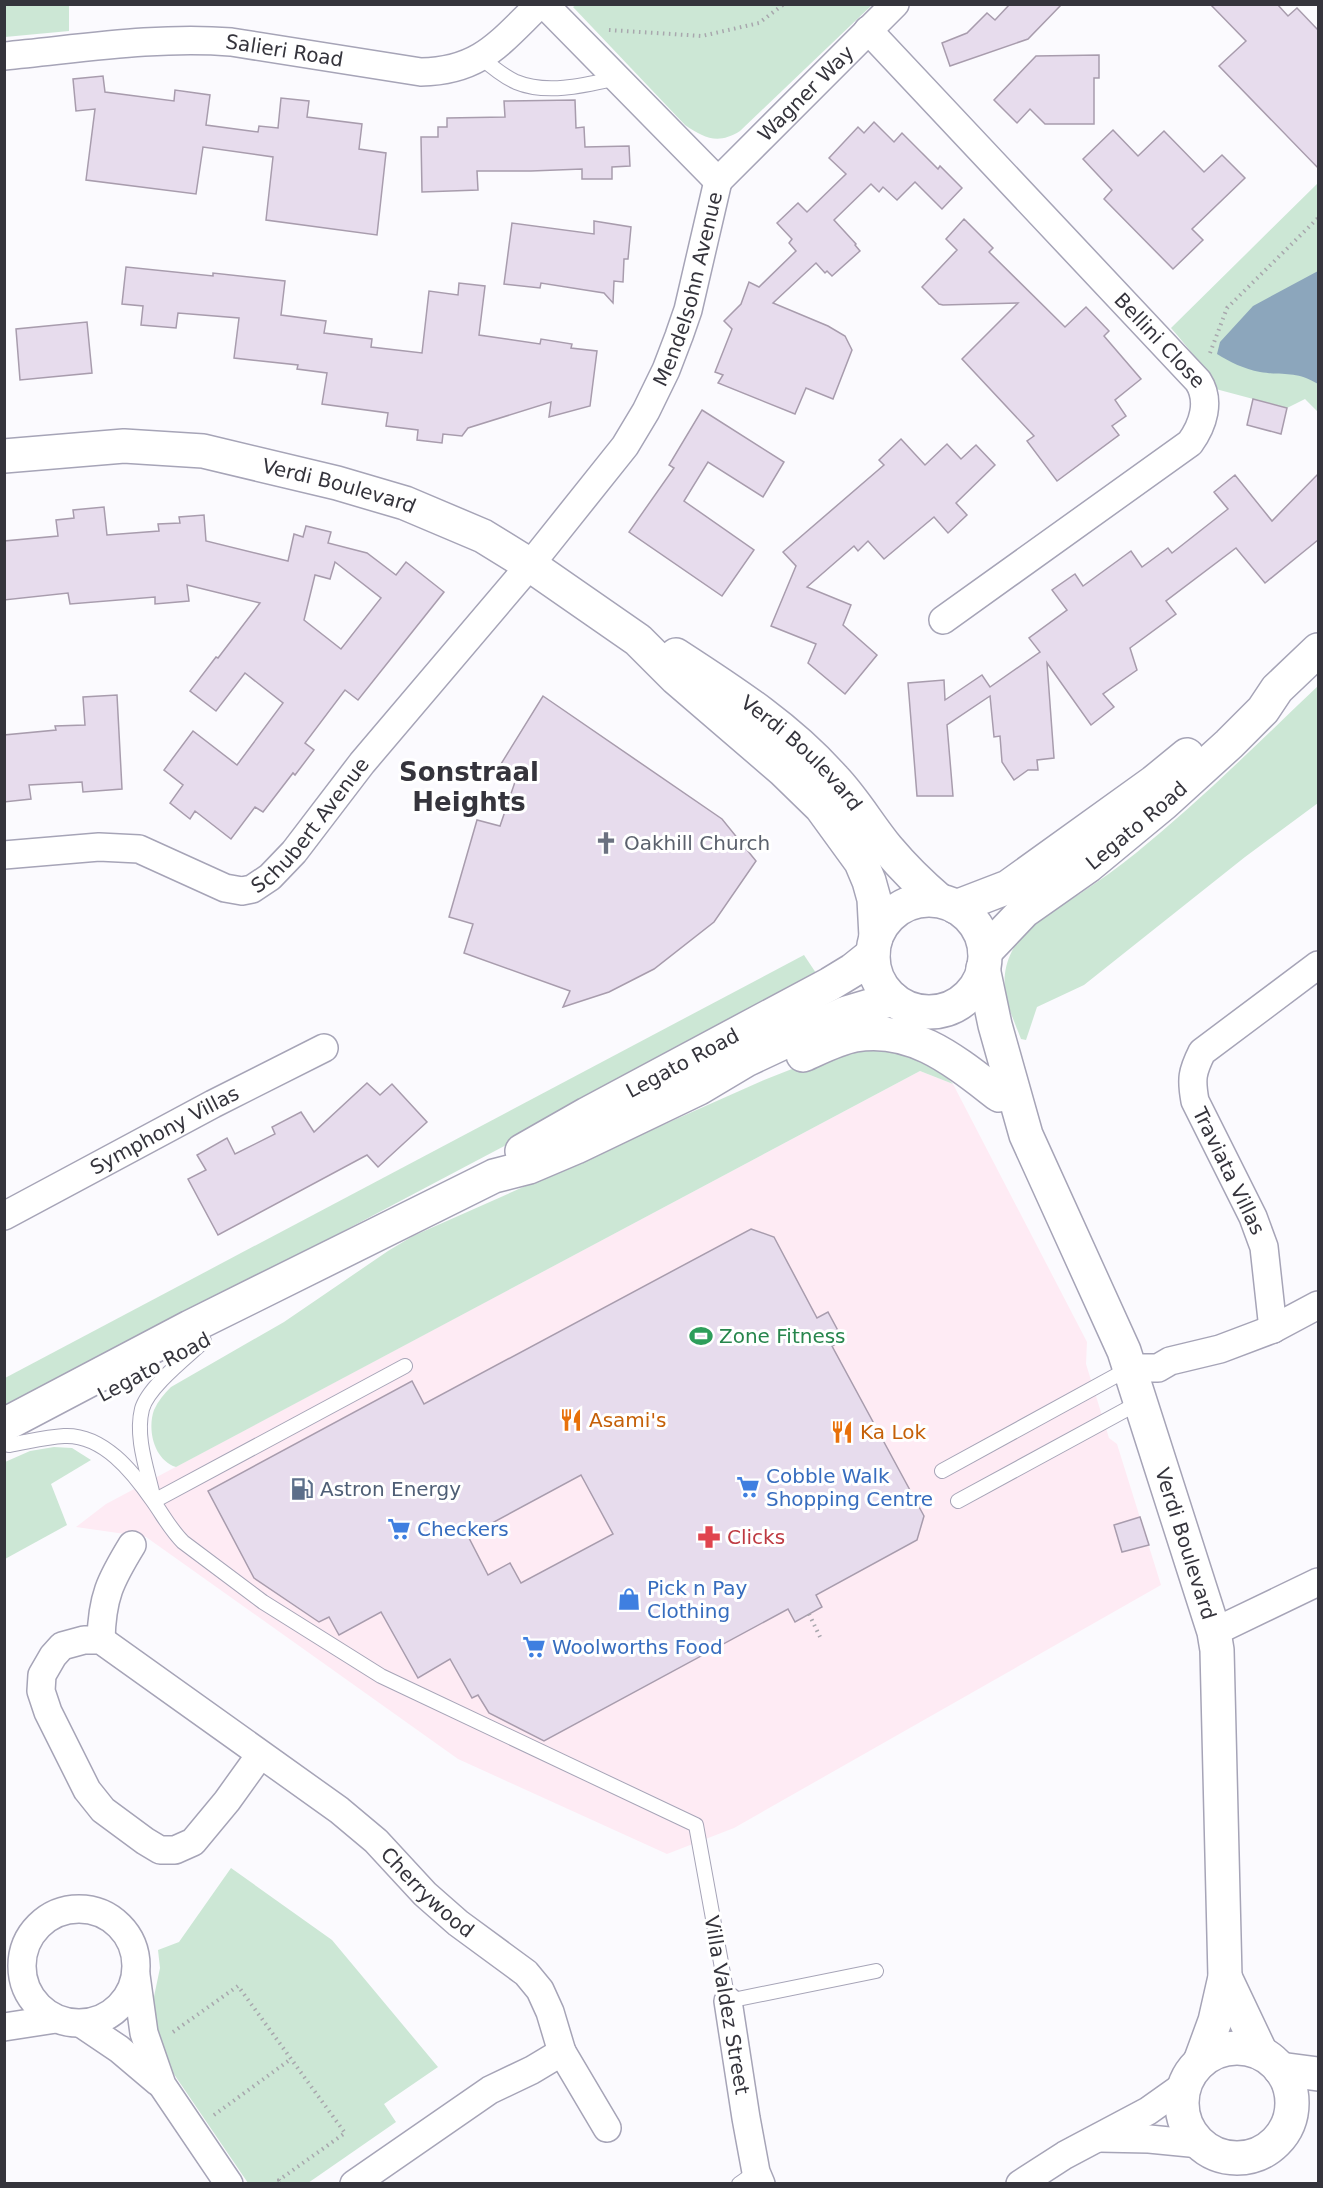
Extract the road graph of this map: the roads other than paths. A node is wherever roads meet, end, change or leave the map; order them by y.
1 (542, 4) edge
2 (895, 4) edge
3 (868, 30) junction
4 (4, 56) edge
5 (482, 58) junction
6 (617, 78) junction
7 (718, 181) junction
8 (4, 456) edge
9 (530, 565) junction
10 (944, 620) dead end
11 (638, 640) junction
12 (1318, 650) edge
13 (1277, 689) junction
14 (4, 855) edge
15 (947, 904) junction
16 (874, 946) junction
17 (984, 960) junction
18 (1318, 965) edge
19 (893, 999) junction
20 (931, 1011) junction
21 (324, 1048) dead end
22 (699, 1088) junction
23 (999, 1095) junction
24 (1026, 1135) junction
25 (494, 1176) junction
26 (4, 1216) edge
27 (296, 1275) junction
28 (1318, 1305) edge
29 (1273, 1329) junction
30 (204, 1341) junction
31 (405, 1366) dead end
32 (1144, 1368) junction
33 (1142, 1401) junction
34 (6, 1439) edge
35 (942, 1471) dead end
36 (154, 1501) junction
37 (958, 1501) dead end
38 (132, 1545) dead end
39 (1318, 1582) edge
40 (1214, 1632) junction
41 (101, 1640) junction
42 (260, 1755) junction
43 (21, 1966) junction
44 (876, 1971) dead end
45 (136, 1975) junction
46 (1225, 1977) junction
47 (4, 1987) edge
48 (728, 2001) junction
49 (56, 2019) junction
50 (82, 2024) junction
51 (4, 2027) edge
52 (562, 2052) junction
53 (1271, 2061) junction
54 (1193, 2073) junction
55 (1318, 2074) edge
56 (162, 2085) junction
57 (1318, 2109) edge
58 (1287, 2125) junction
59 (607, 2128) dead end
60 (1098, 2138) junction
61 (1200, 2144) junction
62 (752, 2180) edge
63 (229, 2184) edge
64 (354, 2184) edge
65 (1020, 2184) edge

1 - 5 street, Salieri Road
1 - 6 street, Mendelsohn Avenue
2 - 3 street, Wagner Way
3 - 7 street, Wagner Way
3 - 10 street, Bellini Close
4 - 5 street, Salieri Road
5 - 6 lane
6 - 7 street, Mendelsohn Avenue
7 - 9 street, Mendelsohn Avenue
8 - 9 street, Verdi Boulevard
9 - 11 street, Verdi Boulevard
9 - 14 street, Schubert Avenue
11 - 15 street, Verdi Boulevard
11 - 16 street, Verdi Boulevard
12 - 13 street, Legato Road
13 - 15 street, Legato Road
13 - 17 street, Legato Road
15 - 16 street
15 - 17 street
16 - 19 street
16 - 25 street, Legato Road
17 - 20 street
17 - 24 street, Verdi Boulevard
18 - 29 street, Traviata Villas
19 - 20 street
19 - 22 street, Legato Road
20 - 23 street, Verdi Boulevard
21 - 26 street, Symphony Villas
22 - 23 street
22 - 25 street, Legato Road
23 - 24 street, Verdi Boulevard
24 - 32 street, Verdi Boulevard
25 - 27 street, Legato Road
27 - 30 street, Legato Road
27 - 34 street, Legato Road
28 - 29 street
29 - 32 street
30 - 34 street, Legato Road
30 - 36 lane
31 - 36 lane
32 - 33 street, Verdi Boulevard
32 - 35 lane
33 - 37 lane
33 - 40 street, Verdi Boulevard
34 - 36 lane
36 - 48 lane, Villa Valdez Street
38 - 41 street
39 - 40 street
40 - 46 street, Verdi Boulevard
41 - 42 street, Cherrywood
41 - 42 street
42 - 52 street, Cherrywood
43 - 45 street
43 - 47 street
43 - 49 street
44 - 48 lane
45 - 50 street
45 - 56 street
46 - 53 street, Verdi Boulevard
46 - 54 street, Verdi Boulevard
48 - 62 street, Villa Valdez Street
49 - 50 street
49 - 51 street
50 - 56 street
52 - 59 street, Cherrywood
52 - 64 street
53 - 54 street
53 - 55 street
53 - 58 street
54 - 60 street
54 - 61 street
56 - 63 street
57 - 58 street
58 - 61 street
60 - 61 street
60 - 65 street

